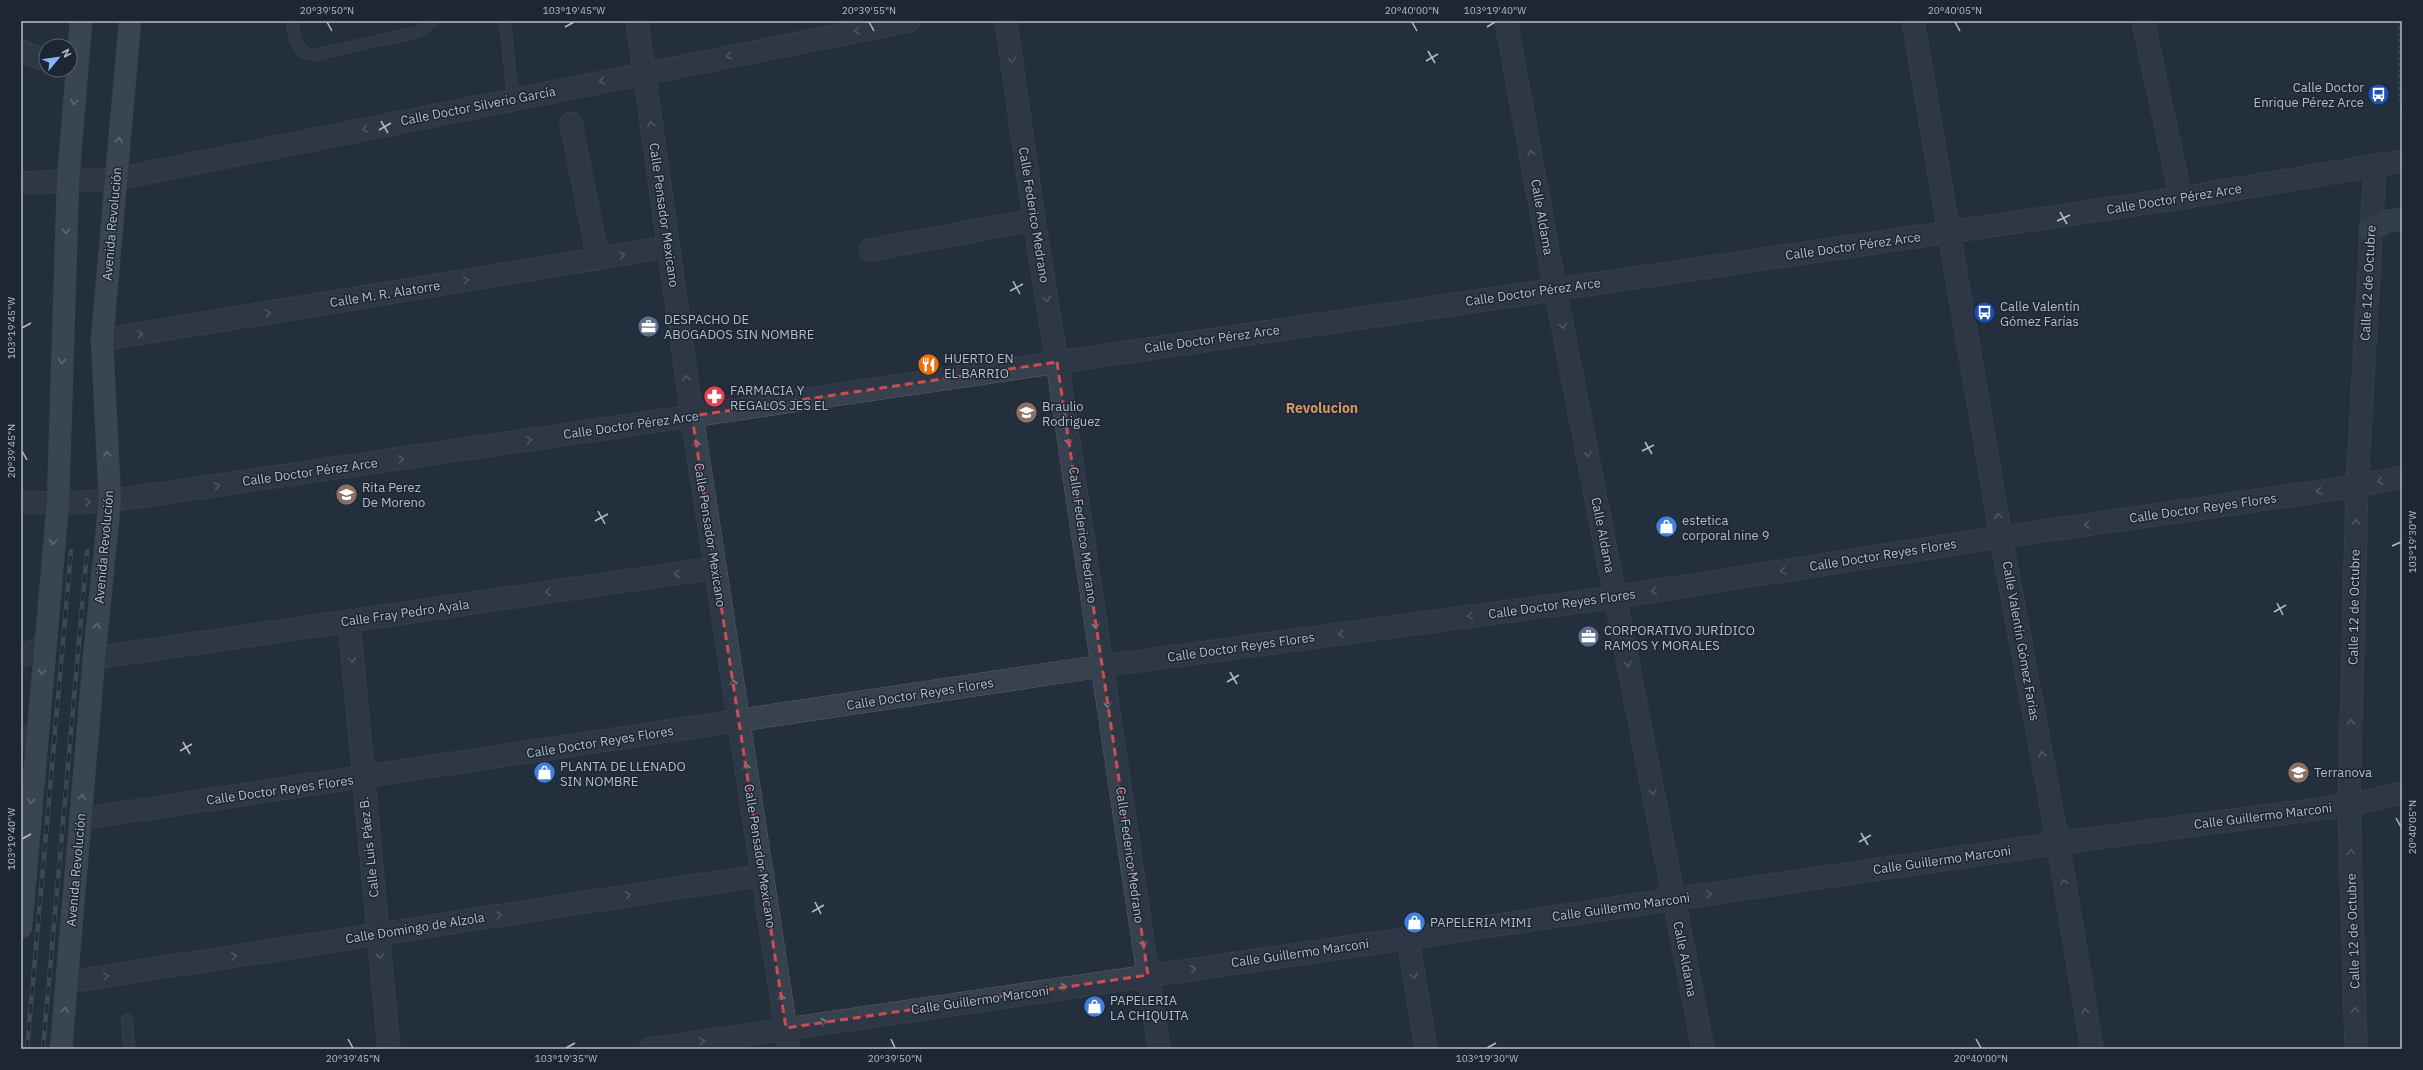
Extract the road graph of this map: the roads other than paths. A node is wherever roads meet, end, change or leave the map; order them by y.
1 (81, 21) edge
2 (130, 21) edge
3 (292, 21) edge
4 (433, 21) edge
5 (505, 21) edge
6 (637, 21) edge
7 (909, 21) edge
8 (1006, 21) edge
9 (1506, 21) edge
10 (1913, 21) edge
11 (2143, 21) edge
12 (78, 39) edge
13 (21, 50) edge
14 (38, 57) edge
15 (644, 73) junction
16 (73, 78) edge
17 (513, 99) junction
18 (572, 123) dead end
19 (2402, 161) edge
20 (2375, 165) junction
21 (116, 179) junction
22 (68, 181) junction
23 (21, 183) edge
24 (2181, 198) junction
25 (2402, 219) edge
26 (1034, 220) junction
27 (2370, 230) junction
28 (1951, 232) junction
29 (668, 247) junction
30 (870, 250) dead end
31 (598, 258) junction
32 (1555, 288) junction
33 (102, 340) junction
34 (1057, 362) junction
35 (692, 416) junction
36 (2402, 477) edge
37 (2357, 486) junction
38 (110, 501) junction
39 (21, 502) edge
40 (58, 503) junction
41 (2001, 537) junction
42 (715, 568) junction
43 (1615, 597) junction
44 (349, 621) junction
45 (44, 646) junction
46 (21, 657) edge
47 (94, 658) junction
48 (1102, 666) junction
49 (739, 721) junction
50 (29, 735) edge
51 (362, 778) junction
52 (2402, 793) edge
53 (2349, 805) junction
54 (80, 818) junction
55 (2058, 843) junction
56 (763, 875) junction
57 (1673, 899) junction
58 (21, 927) edge
59 (378, 934) junction
60 (1408, 938) junction
61 (1148, 975) junction
62 (67, 982) junction
63 (127, 1020) dead end
64 (786, 1028) junction
65 (61, 1049) edge
66 (129, 1049) edge
67 (389, 1049) edge
68 (650, 1049) edge
69 (789, 1049) edge
70 (1159, 1049) edge
71 (1426, 1049) edge
72 (1703, 1049) edge
73 (2092, 1049) edge
74 (2356, 1049) edge

1 - 12 main road
21 -> 2 main road, Avenida Revolución
3 - 4 lane
5 - 17 lane
6 - 15 street, Calle Pensador Mexicano
7 -> 15 street, Calle Doctor Silverio García
8 -> 26 street, Calle Federico Medrano
32 -> 9 street, Calle Aldama
10 - 28 street, Calle Valentín Gómez Farías
11 - 24 street
13 - 14 street
15 -> 17 street, Calle Doctor Silverio García
29 -> 15 street, Calle Pensador Mexicano
16 -> 22 main road
17 -> 21 street, Calle Doctor Silverio García
18 - 31 street
19 - 20 street, Calle Doctor Pérez Arce
20 - 24 street, Calle Doctor Pérez Arce
20 - 27 street, Calle 12 de Octubre
21 - 22 street, Calle Doctor Silverio García
21 - 33 main road, Avenida Revolución
22 - 23 street, Calle Doctor Silverio García
22 -> 40 main road
24 - 28 street, Calle Doctor Pérez Arce
25 - 27 main road
26 - 30 street
26 -> 34 street, Calle Federico Medrano
27 - 37 street, Calle 12 de Octubre
28 - 32 street, Calle Doctor Pérez Arce
41 -> 28 street, Calle Valentín Gómez Farías
31 -> 29 street, Calle M. R. Alatorre
35 -> 29 street, Calle Pensador Mexicano
33 -> 31 street, Calle M. R. Alatorre
32 - 34 street, Calle Doctor Pérez Arce
32 -> 43 street, Calle Aldama
38 -> 33 main road, Avenida Revolución
34 - 35 street, Calle Doctor Pérez Arce
34 -> 48 street, Calle Federico Medrano
38 -> 35 street, Calle Doctor Pérez Arce
42 -> 35 street, Calle Pensador Mexicano
36 -> 37 street, Calle Doctor Reyes Flores
37 -> 41 street, Calle Doctor Reyes Flores
53 -> 37 street, Calle 12 de Octubre
40 -> 38 street, Calle Doctor Pérez Arce
47 -> 38 main road, Avenida Revolución
39 - 40 street, Calle Doctor Pérez Arce
40 -> 45 main road
41 -> 43 street, Calle Doctor Reyes Flores
55 -> 41 street, Calle Valentín Gómez Farías
42 -> 44 street, Calle Fray Pedro Ayala
49 -> 42 street, Calle Pensador Mexicano
43 -> 48 street, Calle Doctor Reyes Flores
43 -> 57 street, Calle Aldama
44 - 47 street, Calle Fray Pedro Ayala
44 -> 51 street, Calle Luis Páez B.
45 - 46 street
45 -> 50 main road
54 -> 47 main road, Avenida Revolución
48 - 49 street, Calle Doctor Reyes Flores
48 -> 61 street, Calle Federico Medrano
49 - 51 street, Calle Doctor Reyes Flores
56 -> 49 street, Calle Pensador Mexicano
50 -> 58 main road
51 - 54 street, Calle Doctor Reyes Flores
51 - 59 street, Calle Luis Páez B.
52 - 53 street, Calle Guillermo Marconi
53 - 55 street, Calle Guillermo Marconi
74 -> 53 street, Calle 12 de Octubre
54 - 62 main road, Avenida Revolución
57 -> 55 street, Calle Guillermo Marconi
73 -> 55 street, Calle Valentín Gómez Farías
59 -> 56 street, Calle Domingo de Alzola
64 -> 56 street, Calle Pensador Mexicano
57 - 60 street, Calle Guillermo Marconi
57 - 72 street, Calle Aldama
62 -> 59 street, Calle Domingo de Alzola
59 -> 67 street, Calle Luis Páez B.
61 -> 60 street, Calle Guillermo Marconi
60 -> 71 street
64 -> 61 street, Calle Guillermo Marconi
61 - 70 street, Calle Federico Medrano
65 -> 62 main road, Avenida Revolución
63 - 66 lane
68 -> 64 street, Calle Guillermo Marconi
64 - 69 street, Calle Pensador Mexicano

